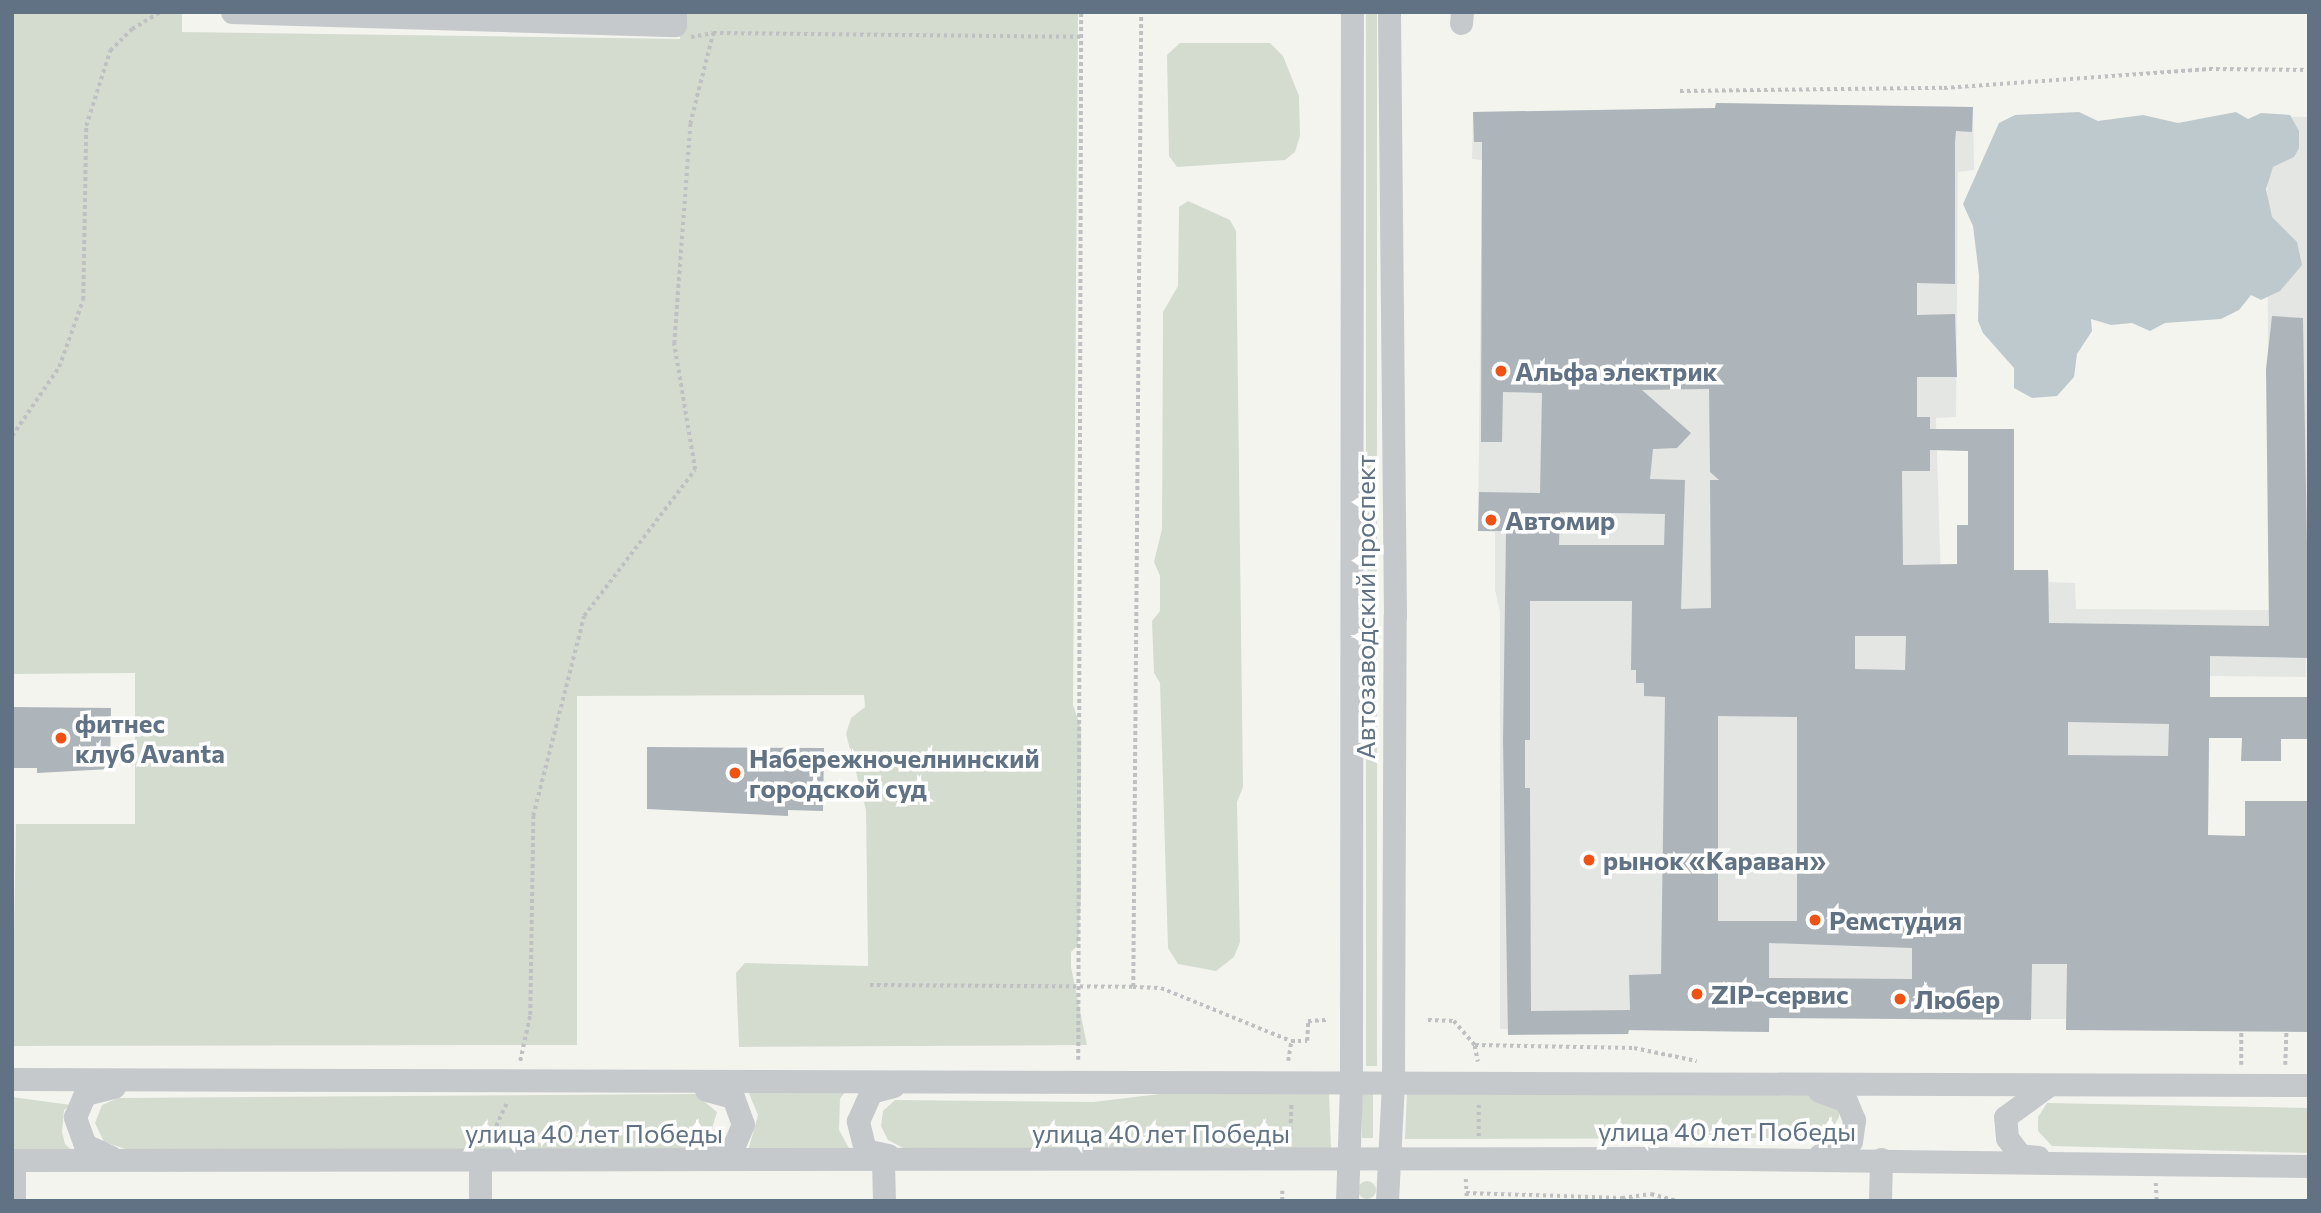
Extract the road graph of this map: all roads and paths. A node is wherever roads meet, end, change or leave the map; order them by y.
1 (160, 12) edge
2 (232, 12) edge
3 (1081, 12) edge
4 (1141, 12) edge
5 (1352, 12) edge
6 (1389, 12) edge
7 (675, 18) edge
8 (713, 33) junction
9 (1081, 37) junction
10 (2309, 70) edge
11 (1680, 91) dead end
12 (12, 436) edge
13 (870, 985) dead end
14 (1079, 986) junction
15 (1133, 987) junction
16 (1326, 1020) dead end
17 (1428, 1020) dead end
18 (2241, 1031) dead end
19 (2286, 1031) dead end
20 (1291, 1041) junction
21 (1475, 1045) junction
22 (1291, 1061) dead end
23 (1709, 1063) dead end
24 (1078, 1064) dead end
25 (2241, 1067) dead end
26 (2285, 1068) dead end
27 (1479, 1071) dead end
28 (12, 1079) edge
29 (144, 1079) junction
30 (516, 1081) junction
31 (668, 1081) junction
32 (909, 1082) junction
33 (1351, 1084) junction
34 (1393, 1084) junction
35 (1801, 1085) junction
36 (2049, 1085) junction
37 (2309, 1085) edge
38 (1291, 1100) dead end
39 (1479, 1105) dead end
40 (1290, 1140) dead end
41 (1479, 1151) dead end
42 (1881, 1159) junction
43 (13, 1160) edge
44 (117, 1160) junction
45 (481, 1160) junction
46 (1348, 1160) junction
47 (1389, 1160) junction
48 (1800, 1160) junction
49 (668, 1161) junction
50 (883, 1161) junction
51 (910, 1161) junction
52 (2068, 1162) junction
53 (2309, 1166) edge
54 (1466, 1177) dead end
55 (1282, 1191) dead end
56 (1466, 1193) junction
57 (14, 1201) edge
58 (480, 1201) edge
59 (884, 1201) edge
60 (1282, 1201) edge
61 (1347, 1201) edge
62 (1387, 1201) edge
63 (1466, 1201) edge
64 (1677, 1201) edge
65 (1880, 1201) edge

1 - 12 path
2 - 7 street
3 - 9 path
4 - 15 path
5 - 33 street, Автозаводский проспект
6 - 34 street, Автозаводский проспект
7 - 8 path
8 - 9 path
8 - 30 path
9 - 14 path
10 - 11 path
13 - 14 path
14 - 15 path
14 - 24 path
15 - 20 path
16 - 20 path
17 - 21 path
18 - 25 path
19 - 26 path
20 - 22 path
21 - 23 path
21 - 27 path
28 - 29 street, улица 40 лет Победы
29 - 30 street, улица 40 лет Победы
29 - 44 street
30 - 31 street, улица 40 лет Победы
30 - 45 path
31 - 32 street, улица 40 лет Победы
31 - 49 street
32 - 33 street, улица 40 лет Победы
32 - 51 street
33 - 34 street, улица 40 лет Победы
33 - 46 street, Автозаводский проспект
34 - 35 street, улица 40 лет Победы
34 - 47 street, Автозаводский проспект
35 - 36 street, улица 40 лет Победы
35 - 48 street
36 - 37 street, улица 40 лет Победы
36 - 52 street
38 - 40 path
39 - 41 path
42 - 48 street, улица 40 лет Победы
42 - 52 street, улица 40 лет Победы
42 - 65 street
43 - 44 street, улица 40 лет Победы
43 - 57 street
44 - 45 street, улица 40 лет Победы
45 - 49 street, улица 40 лет Победы
45 - 58 street
46 - 47 street, улица 40 лет Победы
46 - 51 street, улица 40 лет Победы
46 - 61 street, Автозаводский проспект
47 - 48 street, улица 40 лет Победы
47 - 62 street, Автозаводский проспект
49 - 50 street, улица 40 лет Победы
50 - 51 street, улица 40 лет Победы
50 - 59 street
52 - 53 street, улица 40 лет Победы
54 - 56 path
55 - 60 path
56 - 63 path
56 - 64 path

